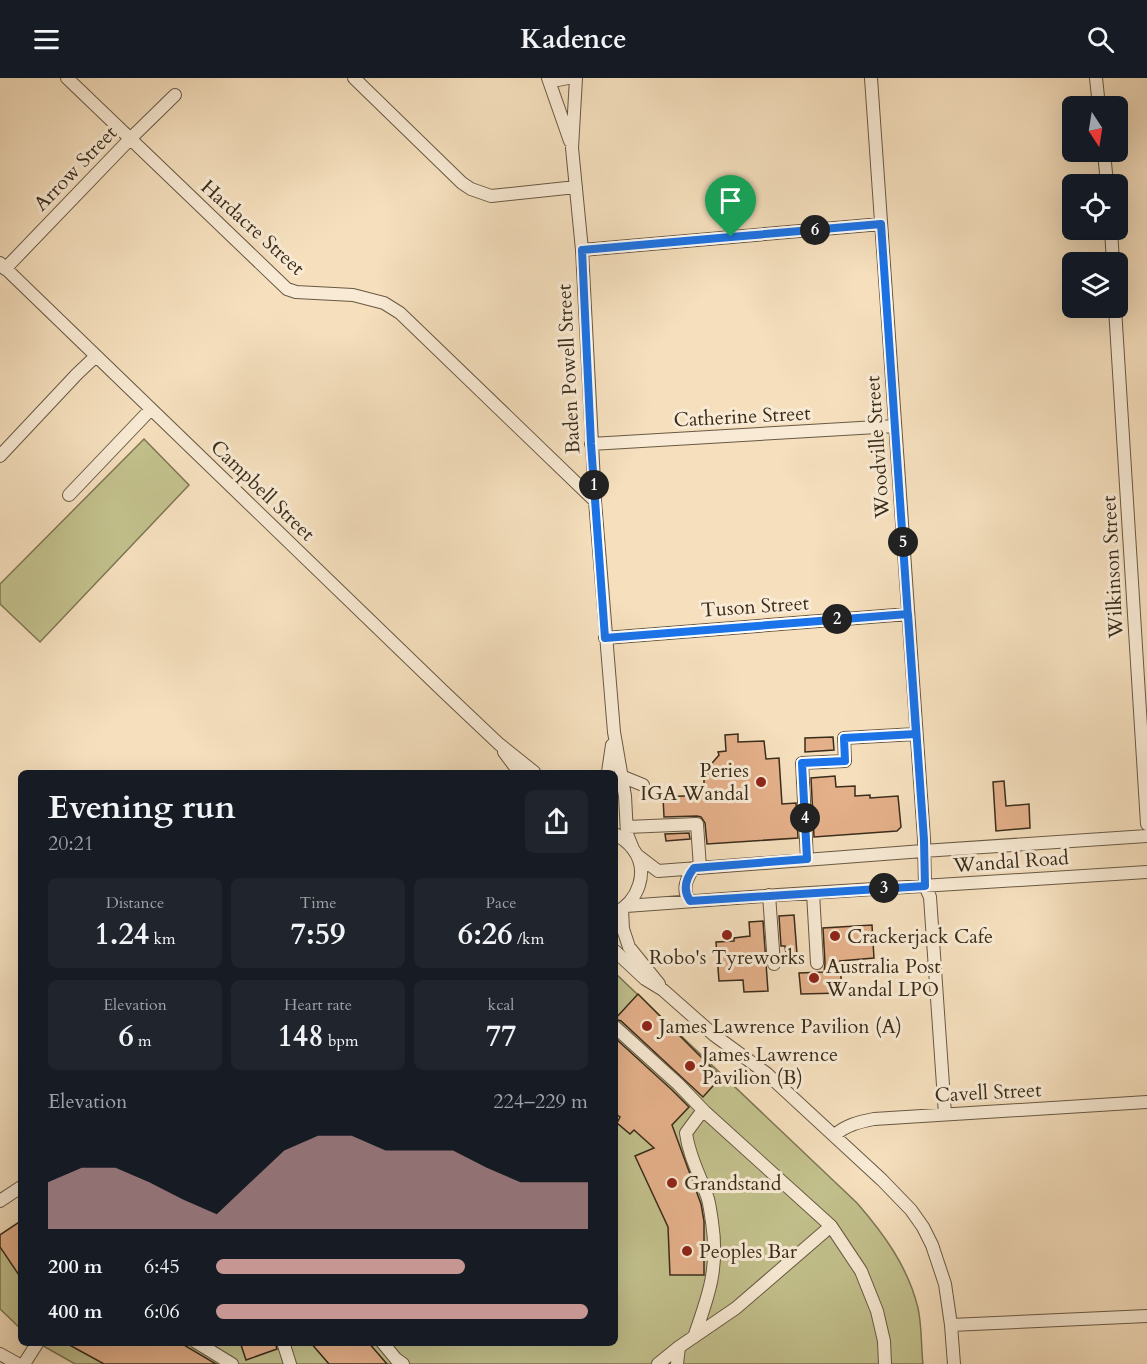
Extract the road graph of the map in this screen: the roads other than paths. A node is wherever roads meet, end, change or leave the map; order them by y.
1 (67, 78) edge
2 (354, 78) edge
3 (548, 78) edge
4 (568, 78) edge
5 (576, 78) edge
6 (872, 78) edge
7 (1096, 78) edge
8 (174, 95) dead end
9 (1098, 96) edge
10 (130, 139) junction
11 (572, 148) junction
12 (576, 187) junction
13 (881, 224) junction
14 (582, 250) junction
15 (3, 266) edge
16 (1116, 318) edge
17 (96, 356) junction
18 (151, 409) junction
19 (894, 426) junction
20 (591, 444) junction
21 (0, 456) edge
22 (69, 495) dead end
23 (595, 501) junction
24 (908, 614) junction
25 (605, 638) junction
26 (614, 732) junction
27 (916, 734) junction
28 (498, 744) junction
29 (518, 770) edge
30 (531, 770) edge
31 (608, 770) edge
32 (621, 776) junction
33 (643, 785) dead end
34 (1147, 824) edge
35 (627, 827) junction
36 (618, 836) edge
37 (1147, 836) edge
38 (923, 850) junction
39 (635, 852) junction
40 (807, 859) junction
41 (697, 868) junction
42 (1147, 872) edge
43 (925, 886) junction
44 (813, 893) junction
45 (769, 895) junction
46 (690, 901) junction
47 (621, 909) edge
48 (618, 954) edge
49 (817, 963) dead end
50 (774, 964) dead end
51 (663, 990) junction
52 (618, 1030) edge
53 (1147, 1102) edge
54 (703, 1110) junction
55 (945, 1114) junction
56 (835, 1136) junction
57 (18, 1189) edge
58 (0, 1201) edge
59 (831, 1226) junction
60 (1147, 1316) edge
61 (951, 1325) junction
62 (694, 1337) junction
63 (35, 1346) edge
64 (203, 1346) edge
65 (284, 1346) edge
66 (385, 1346) edge
67 (679, 1347) junction
68 (0, 1354) edge
69 (18, 1364) edge
70 (24, 1364) edge
71 (232, 1364) edge
72 (290, 1364) edge
73 (403, 1364) edge
74 (658, 1364) edge
75 (677, 1364) edge
76 (885, 1364) edge
77 (954, 1364) edge

1 - 10 street, Hardacre Street
2 - 12 street
3 - 4 street
3 - 11 street, Baden Powell Street
5 - 11 street, Baden Powell Street
6 - 13 street, Woodville Street
7 - 9 street
8 - 10 street, Arrow Street
10 - 15 street, Arrow Street
10 - 23 street, Hardacre Street
11 - 12 street, Baden Powell Street
12 - 14 street, Baden Powell Street
13 - 14 street
13 - 19 street, Woodville Street
14 - 20 street, Baden Powell Street
15 - 17 street, Campbell Street
16 - 34 street, Wilkinson Street
17 - 18 street, Campbell Street
17 - 21 street
18 - 22 street
18 - 28 street, Campbell Street
19 - 20 street, Catherine Street
19 - 24 street, Woodville Street
20 - 23 street, Baden Powell Street
23 - 25 street, Baden Powell Street
24 - 25 street, Tuson Street
24 - 27 street, Woodville Street
25 - 26 street, Baden Powell Street
26 - 31 street, Baden Powell Street
26 - 32 street, Baden Powell Street
27 - 38 street, Woodville Street
27 - 40 street
28 - 29 street, Campbell Street
28 - 30 street, Campbell Street
32 - 33 street
32 - 35 street, Baden Powell Street
35 - 39 street, Baden Powell Street
35 - 41 street
36 - 39 street, Wandal Road
37 - 38 street, Wandal Road
38 - 40 street, Wandal Road
38 - 43 street, Woodville Street
39 - 41 street, Wandal Road
39 - 47 street, Baden Powell Street
40 - 41 street, Wandal Road
41 - 46 street
42 - 43 street, Wandal Road
43 - 44 street, Wandal Road
43 - 55 street, Woodville Street
44 - 45 street, Wandal Road
44 - 49 street
45 - 46 street, Wandal Road
45 - 50 street
46 - 47 street, Wandal Road
47 - 51 street
48 - 51 street
51 - 56 street
52 - 54 street
53 - 55 street, Cavell Street
54 - 59 street
54 - 62 street
55 - 56 street, Cavell Street
56 - 61 street
57 - 58 street
59 - 62 street
59 - 76 street
60 - 61 street
61 - 77 street
62 - 67 street
63 - 70 street
64 - 71 street
65 - 72 street
66 - 73 street
67 - 74 street
67 - 75 street
68 - 69 street

